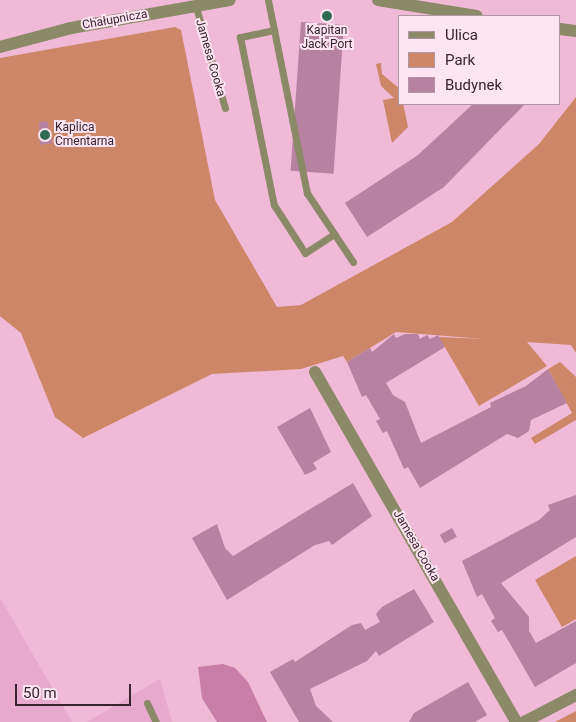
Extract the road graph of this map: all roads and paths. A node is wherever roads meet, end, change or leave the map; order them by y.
1 (230, 0) edge
2 (268, 0) edge
3 (378, 0) edge
4 (196, 7) junction
5 (471, 15) edge
6 (561, 29) edge
7 (274, 30) junction
8 (576, 31) edge
9 (0, 46) edge
10 (225, 108) dead end
11 (334, 234) junction
12 (353, 262) dead end
13 (315, 372) dead end
14 (576, 695) edge
15 (147, 703) dead end
16 (156, 722) edge
17 (516, 722) edge
18 (524, 722) edge

1 - 4 street, Chałupnicza
2 - 7 lane
3 - 5 street
4 - 9 street, Chałupnicza
4 - 10 lane, Jamesa Cooka
6 - 8 street
7 - 11 lane
7 - 11 lane
11 - 12 lane
13 - 17 street, Jamesa Cooka
14 - 18 street
15 - 16 lane

